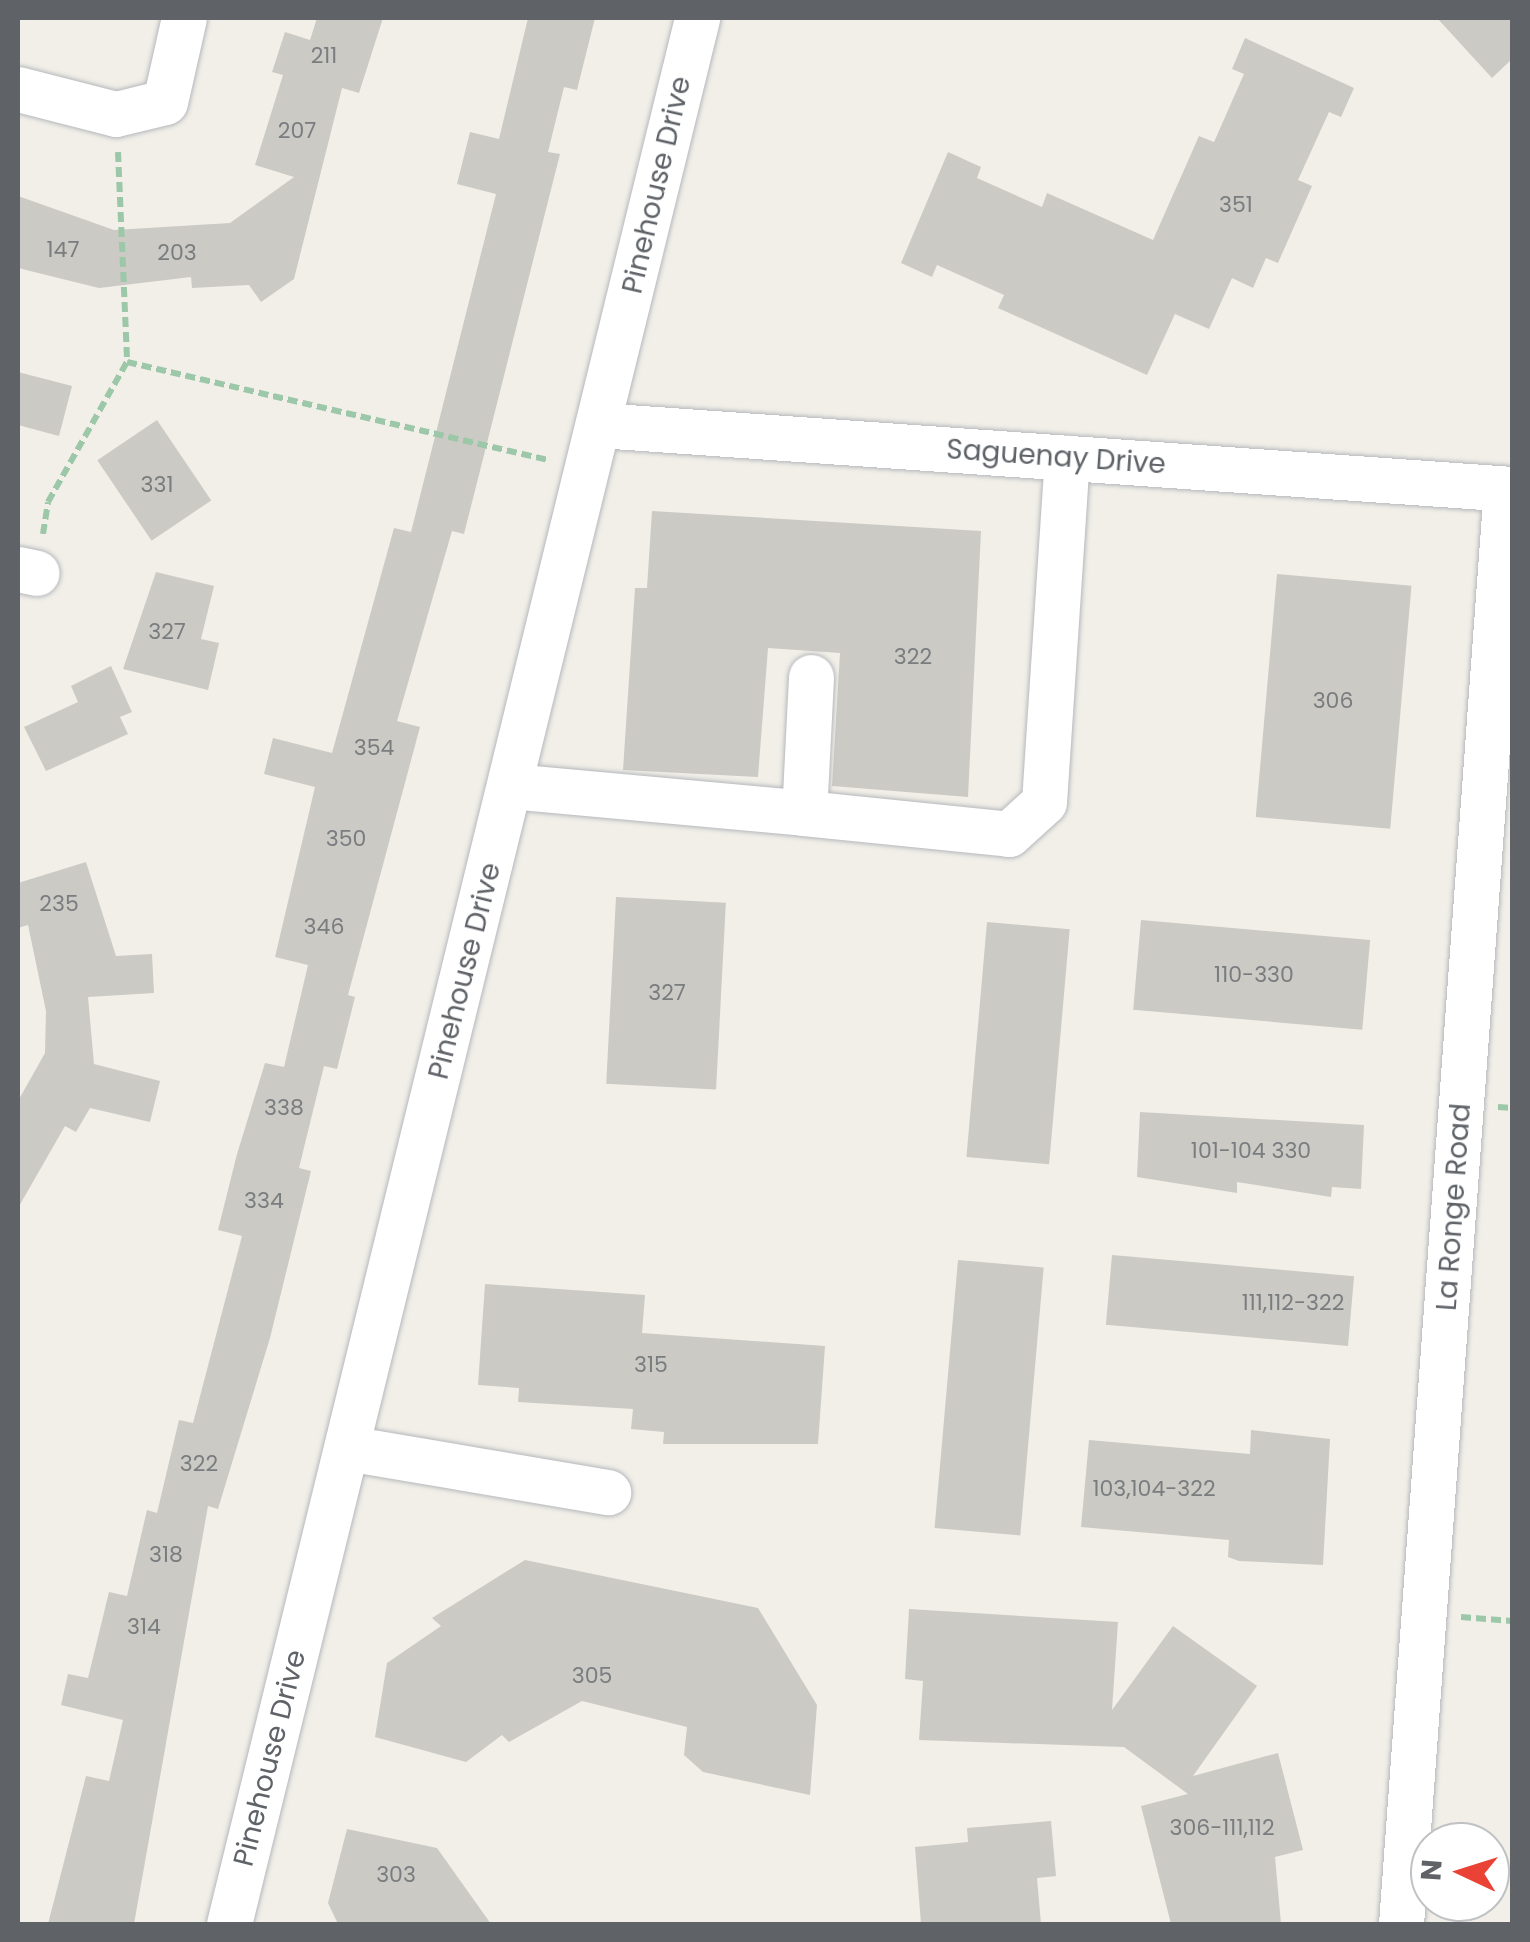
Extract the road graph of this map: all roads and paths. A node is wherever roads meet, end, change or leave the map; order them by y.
1 (184, 18) edge
2 (696, 18) edge
3 (18, 89) edge
4 (118, 164) dead end
5 (127, 362) junction
6 (600, 424) junction
7 (1066, 458) junction
8 (589, 468) junction
9 (1509, 489) edge
10 (48, 502) dead end
11 (811, 677) dead end
12 (510, 786) junction
13 (804, 813) junction
14 (347, 1448) junction
15 (608, 1492) dead end
16 (1466, 1617) dead end
17 (1512, 1621) edge
18 (229, 1924) edge
19 (1401, 1924) edge

1 - 3 street
2 - 6 street, Pinehouse Drive
4 - 5 path
5 - 8 path
5 - 10 path
6 - 7 street, Saguenay Drive
6 - 8 street, Pinehouse Drive
7 - 9 street, Saguenay Drive
7 - 13 street
8 - 12 street, Pinehouse Drive
9 - 19 street, La Ronge Road
11 - 13 street
12 - 13 street
12 - 14 street, Pinehouse Drive
14 - 15 street
14 - 18 street, Pinehouse Drive
16 - 17 path

